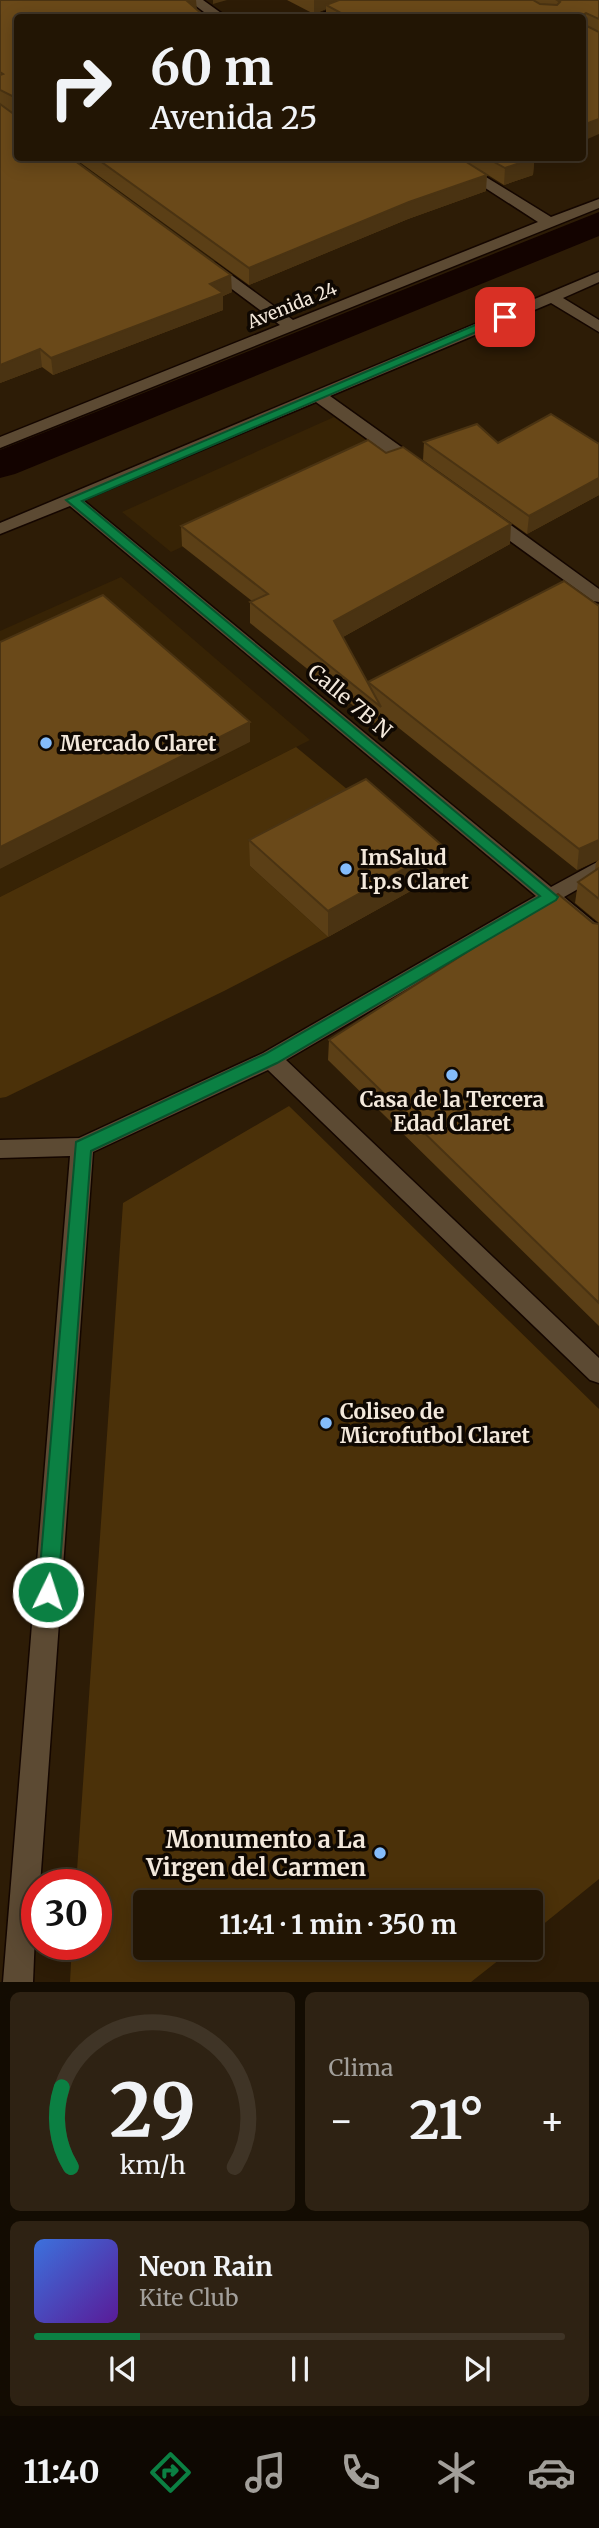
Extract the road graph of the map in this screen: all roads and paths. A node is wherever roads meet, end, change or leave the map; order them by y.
1 (194, 0) edge
2 (368, 0) edge
3 (216, 14) edge
4 (328, 14) edge
5 (451, 161) edge
6 (599, 203) edge
7 (550, 223) junction
8 (193, 254) edge
9 (599, 278) edge
10 (552, 297) junction
11 (291, 326) junction
12 (599, 327) edge
13 (319, 396) junction
14 (0, 443) edge
15 (431, 476) edge
16 (73, 500) junction
17 (476, 508) edge
18 (0, 529) edge
19 (599, 597) edge
20 (599, 868) edge
21 (551, 897) junction
22 (599, 937) edge
23 (271, 1059) junction
24 (82, 1147) junction
25 (0, 1149) edge
26 (599, 1373) edge
27 (18, 1982) edge

1 - 3 street
2 - 4 street
5 - 7 street
6 - 7 street, Avenida 24
7 - 11 street, Avenida 24
8 - 11 street
9 - 10 street
10 - 12 street
10 - 13 street
11 - 14 street, Avenida 24
13 - 15 street
13 - 16 street
16 - 18 street
16 - 21 street, Calle 7B N
17 - 19 street
20 - 21 street
21 - 22 street, Calle 7B N
21 - 23 street
23 - 24 street
23 - 26 street
24 - 25 street
24 - 27 street

